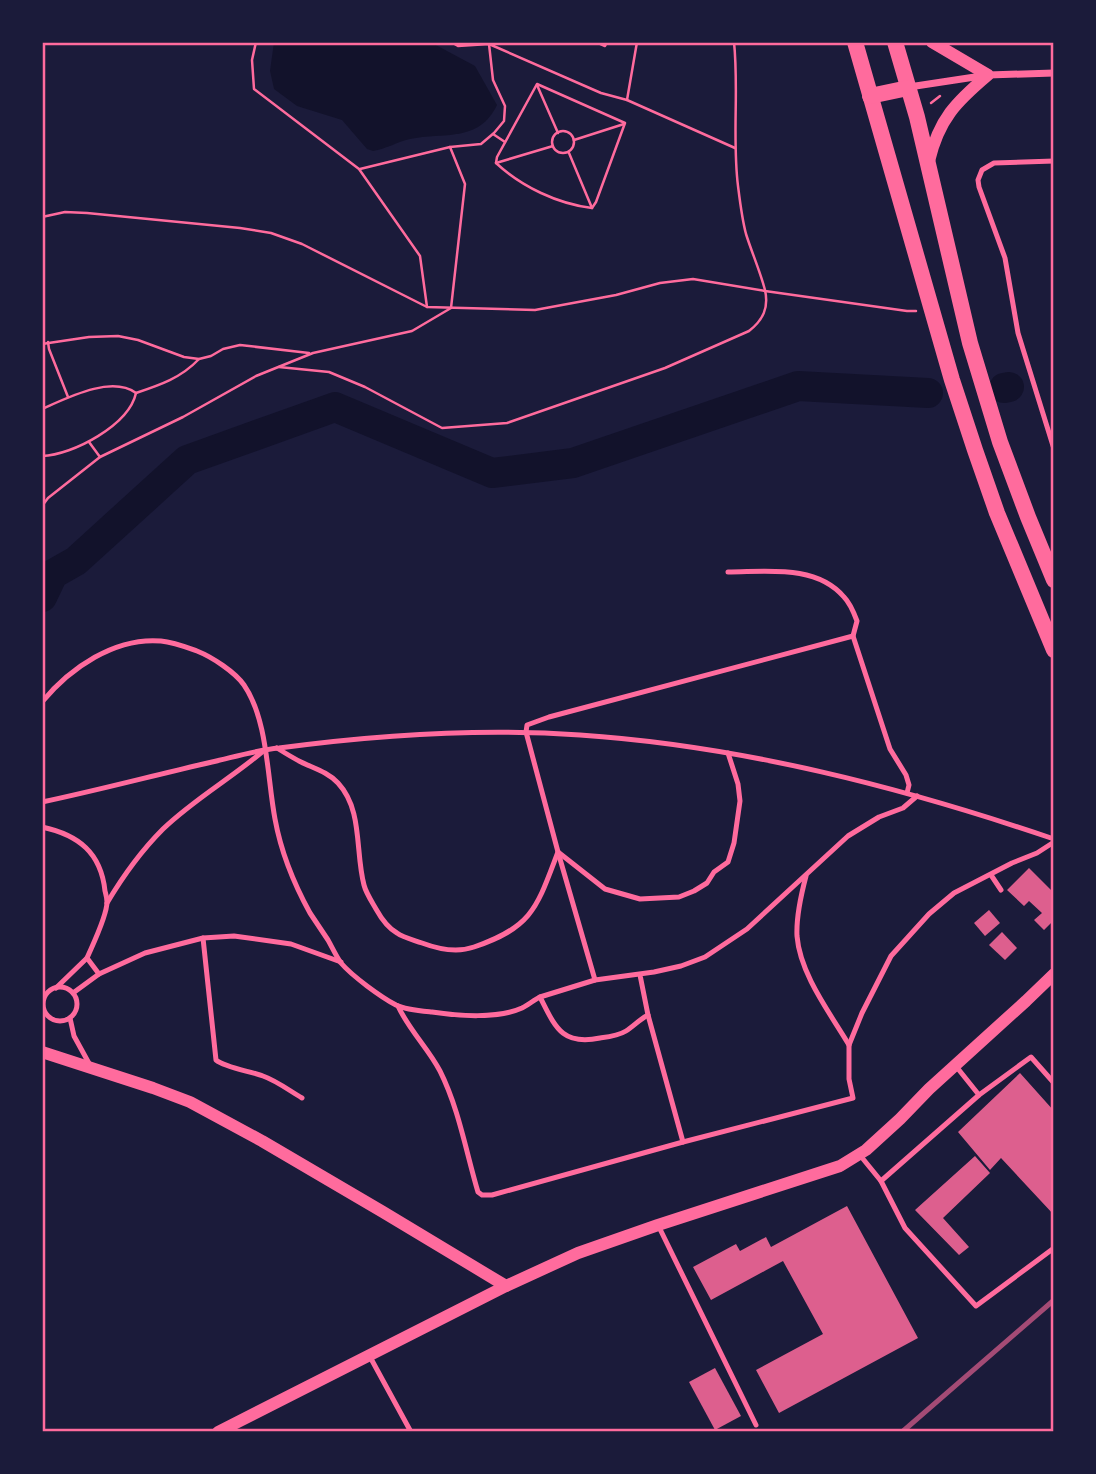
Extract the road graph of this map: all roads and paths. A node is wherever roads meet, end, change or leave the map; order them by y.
1 (256, 42) edge
2 (451, 42) edge
3 (596, 42) edge
4 (607, 42) edge
5 (637, 42) edge
6 (734, 42) edge
7 (855, 42) edge
8 (895, 42) edge
9 (932, 42) edge
10 (489, 43) edge
11 (1054, 73) edge
12 (988, 75) junction
13 (537, 84) junction
14 (908, 88) junction
15 (870, 96) junction
16 (627, 100) junction
17 (625, 123) junction
18 (558, 133) junction
19 (493, 134) junction
20 (574, 140) junction
21 (505, 142) junction
22 (553, 146) junction
23 (450, 147) junction
24 (735, 148) junction
25 (568, 152) junction
26 (1054, 161) edge
27 (496, 163) junction
28 (929, 165) junction
29 (359, 169) junction
30 (592, 208) junction
31 (42, 217) edge
32 (765, 291) junction
33 (427, 307) junction
34 (451, 308) junction
35 (933, 313) junction
36 (48, 342) junction
37 (42, 344) edge
38 (313, 353) junction
39 (199, 359) junction
40 (279, 367) junction
41 (136, 393) junction
42 (68, 397) junction
43 (42, 409) edge
44 (89, 441) junction
45 (1054, 449) edge
46 (42, 456) edge
47 (100, 457) junction
48 (42, 506) edge
49 (728, 572) dead end
50 (1054, 580) edge
51 (853, 636) junction
52 (1054, 650) edge
53 (42, 702) edge
54 (526, 733) junction
55 (276, 748) junction
56 (264, 750) junction
57 (728, 753) junction
58 (907, 793) junction
59 (917, 796) junction
60 (42, 802) edge
61 (42, 827) edge
62 (1054, 840) edge
63 (558, 852) junction
64 (991, 875) junction
65 (806, 876) junction
66 (1000, 890) dead end
67 (107, 903) junction
68 (203, 938) junction
69 (87, 958) junction
70 (341, 962) junction
71 (99, 974) junction
72 (640, 975) junction
73 (1052, 978) edge
74 (595, 980) junction
75 (56, 988) junction
76 (73, 993) junction
77 (43, 996) edge
78 (540, 997) junction
79 (398, 1006) junction
80 (648, 1015) junction
81 (70, 1018) junction
82 (849, 1045) junction
83 (42, 1052) edge
84 (955, 1065) junction
85 (92, 1069) junction
86 (1054, 1083) edge
87 (979, 1095) junction
88 (302, 1098) dead end
89 (683, 1142) junction
90 (859, 1154) junction
91 (881, 1181) junction
92 (658, 1225) junction
93 (1054, 1248) edge
94 (506, 1286) junction
95 (369, 1355) junction
96 (755, 1426) dead end
97 (218, 1432) edge
98 (411, 1432) edge

1 - 29 path
2 - 10 path
3 - 4 path
5 - 16 path
6 - 24 path
7 - 15 highway
8 - 14 highway
9 - 12 street
10 - 16 path
10 - 19 path
11 - 12 street
12 - 14 street
12 - 28 street
13 - 17 path
13 - 18 path
13 - 21 path
14 - 15 highway
14 - 28 highway
15 - 35 highway
16 - 24 path
17 - 20 path
17 - 30 path
18 - 20 path
18 - 22 path
19 - 21 path
19 - 23 path
20 - 25 path
21 - 27 path
22 - 25 path
22 - 27 path
23 - 29 path
23 - 34 path
24 - 32 path
25 - 30 path
26 - 45 lane
27 - 30 path
28 - 50 highway
29 - 33 path
31 - 33 path
32 - 34 path
32 - 35 path
32 - 40 path
33 - 34 path
34 - 38 path
35 - 52 highway
36 - 37 path
36 - 39 path
36 - 42 path
38 - 39 path
38 - 40 path
39 - 41 path
40 - 47 path
41 - 42 path
41 - 44 path
42 - 43 path
44 - 46 path
44 - 47 path
47 - 48 path
49 - 51 lane
51 - 54 lane
51 - 58 lane
53 - 56 lane
54 - 55 lane
54 - 57 lane
54 - 63 lane
55 - 56 lane
55 - 63 lane
56 - 60 lane
56 - 67 lane
56 - 70 lane
57 - 58 lane
57 - 63 lane
58 - 59 lane
59 - 62 lane
59 - 65 lane
61 - 67 lane
62 - 64 lane
63 - 74 lane
64 - 66 lane
64 - 82 lane
65 - 72 lane
65 - 82 lane
67 - 69 lane
68 - 70 lane
68 - 71 lane
68 - 88 lane
69 - 71 lane
69 - 75 lane
70 - 79 lane
71 - 76 lane
72 - 74 lane
72 - 80 lane
73 - 84 street
74 - 78 lane
75 - 76 lane
75 - 77 lane
76 - 81 lane
77 - 81 lane
78 - 79 lane
78 - 80 lane
79 - 89 lane
80 - 89 lane
81 - 85 lane
82 - 89 lane
83 - 85 street
84 - 87 lane
84 - 90 street
85 - 94 street
86 - 87 lane
87 - 91 lane
90 - 91 lane
90 - 92 street
91 - 93 lane
92 - 94 street
92 - 96 lane
94 - 95 street
95 - 97 street
95 - 98 lane

